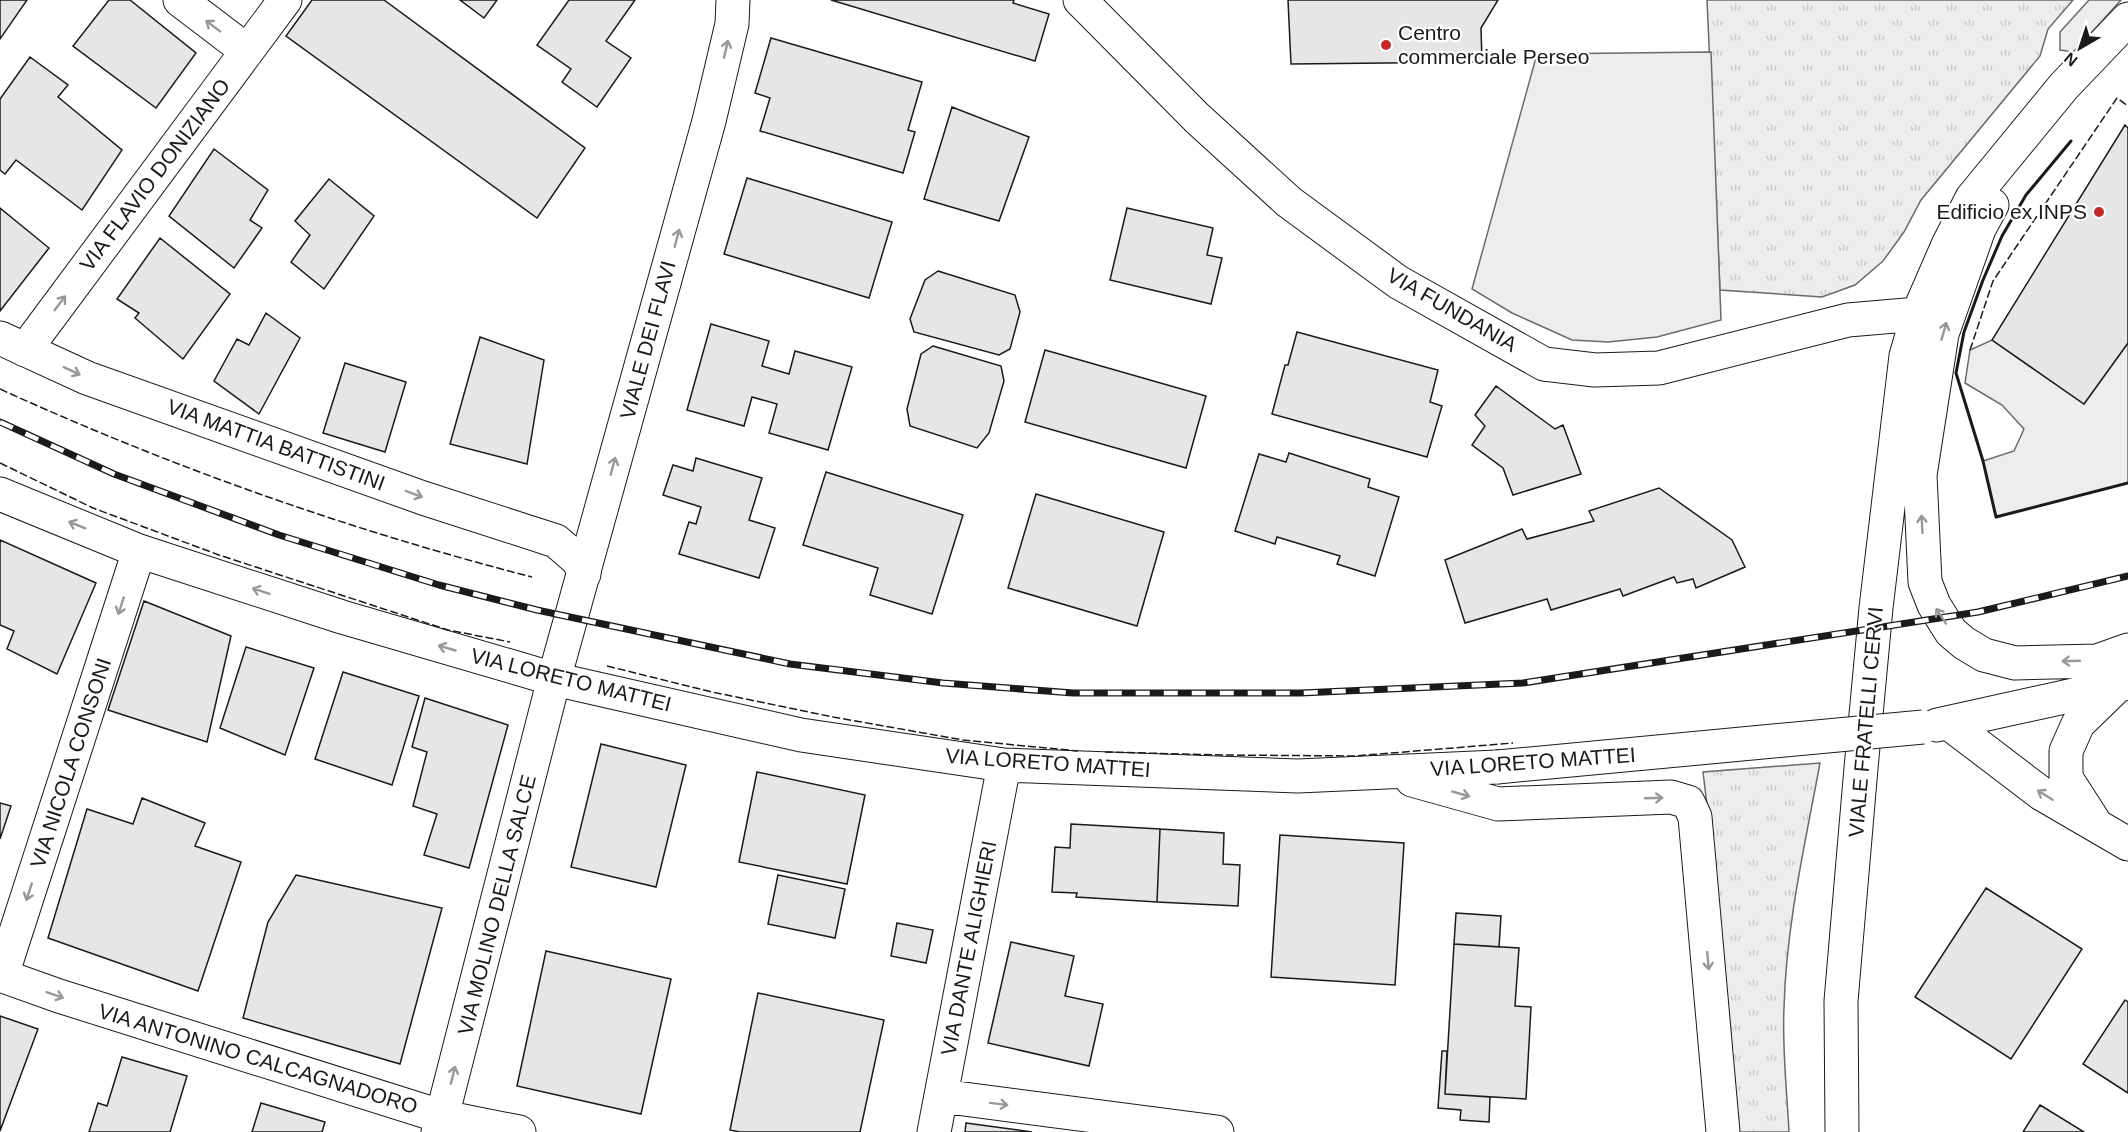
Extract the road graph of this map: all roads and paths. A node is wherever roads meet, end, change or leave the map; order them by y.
1 (180, 0) edge
2 (285, 0) edge
3 (733, 0) edge
4 (1080, 0) edge
5 (2128, 19) edge
6 (247, 51) junction
7 (2064, 86) junction
8 (1918, 314) junction
9 (13, 344) edge
10 (0, 494) edge
11 (598, 523) junction
12 (556, 541) junction
13 (139, 551) junction
14 (584, 574) junction
15 (2128, 650) edge
16 (524, 670) junction
17 (555, 679) junction
18 (2123, 684) edge
19 (544, 717) junction
20 (1937, 725) junction
21 (1004, 765) junction
22 (1385, 772) junction
23 (2096, 824) junction
24 (2128, 844) edge
25 (1, 975) edge
26 (941, 1096) junction
27 (441, 1125) edge
28 (519, 1132) edge
29 (934, 1132) edge
30 (1217, 1132) edge
31 (1723, 1132) edge
32 (1842, 1132) edge

6 -> 1 street
2 - 6 street, VIA FLAVIO DONIZIANO
11 -> 3 street, VIALE DEI FLAVI
4 - 8 street, VIA FUNDANIA
5 - 7 street
9 -> 6 street, VIA FLAVIO DONIZIANO
7 - 8 street, VIALE FRATELLI CERVI
15 -> 7 street
8 - 32 street, VIALE FRATELLI CERVI
9 -> 12 street, VIA MATTIA BATTISTINI
13 -> 10 street, VIA LORETO MATTEI
11 - 12 street
11 - 14 street, VIALE DEI FLAVI
12 - 14 street, VIA MATTIA BATTISTINI
16 -> 13 street, VIA LORETO MATTEI
13 -> 25 street, VIA NICOLA CONSONI
14 - 17 street, VIALE DEI FLAVI
16 - 17 street, VIA LORETO MATTEI
16 - 19 street
17 - 19 street, VIA MOLINO DELLA SALCE
17 - 21 street, VIA LORETO MATTEI
18 - 20 street, VIA LORETO MATTEI
18 - 23 street
27 -> 19 street, VIA MOLINO DELLA SALCE
20 - 22 street, VIA LORETO MATTEI, bridge
23 -> 20 street
21 - 22 street, VIA LORETO MATTEI
21 - 26 street, VIA DANTE ALIGHIERI
22 -> 31 street
23 - 24 street
25 -> 27 street, VIA ANTONINO CALCAGNADORO
26 - 29 street, VIA DANTE ALIGHIERI
26 -> 30 street
27 - 28 street, VIA ANTONINO CALCAGNADORO

